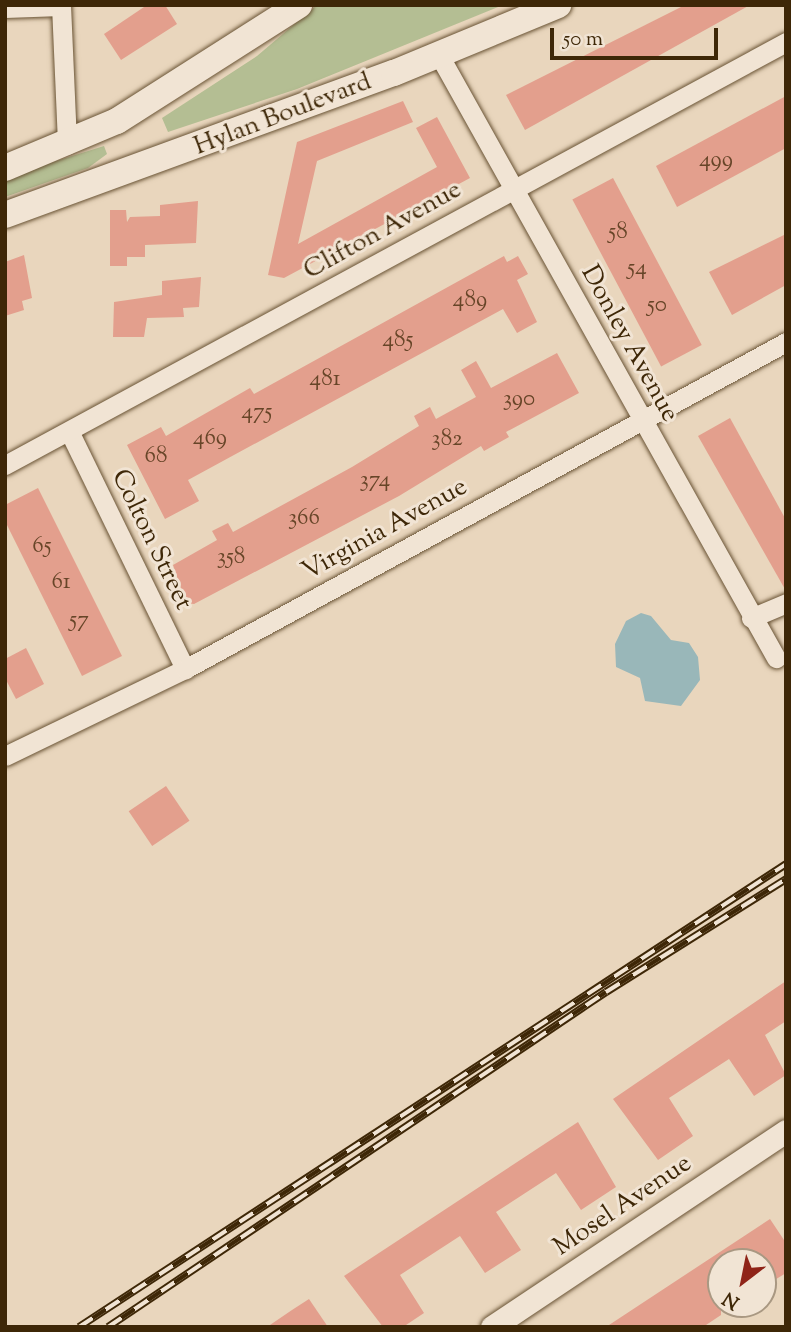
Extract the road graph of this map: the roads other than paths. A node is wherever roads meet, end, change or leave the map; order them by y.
1 (299, 5) edge
2 (558, 5) edge
3 (61, 6) edge
4 (5, 8) edge
5 (786, 42) edge
6 (439, 55) junction
7 (67, 145) junction
8 (5, 169) edge
9 (512, 190) junction
10 (5, 215) edge
11 (786, 342) edge
12 (642, 421) junction
13 (70, 433) junction
14 (5, 465) edge
15 (786, 603) edge
16 (751, 618) junction
17 (776, 658) dead end
18 (185, 669) junction
19 (5, 756) edge
20 (786, 1130) edge
21 (492, 1327) edge

1 - 7 main road
2 - 6 main road, Hylan Boulevard
3 - 4 street
3 - 7 street
5 - 9 street, Clifton Avenue
6 - 9 street, Donley Avenue
6 - 10 main road, Hylan Boulevard
7 - 8 main road
9 - 12 street, Donley Avenue
9 - 13 street, Clifton Avenue
11 - 12 street, Virginia Avenue
12 - 16 street, Donley Avenue
12 - 18 street, Virginia Avenue
13 - 14 street, Clifton Avenue
13 - 18 street, Colton Street
15 - 16 street
16 - 17 street, Donley Avenue
18 - 19 street, Virginia Avenue
20 - 21 street, Mosel Avenue

